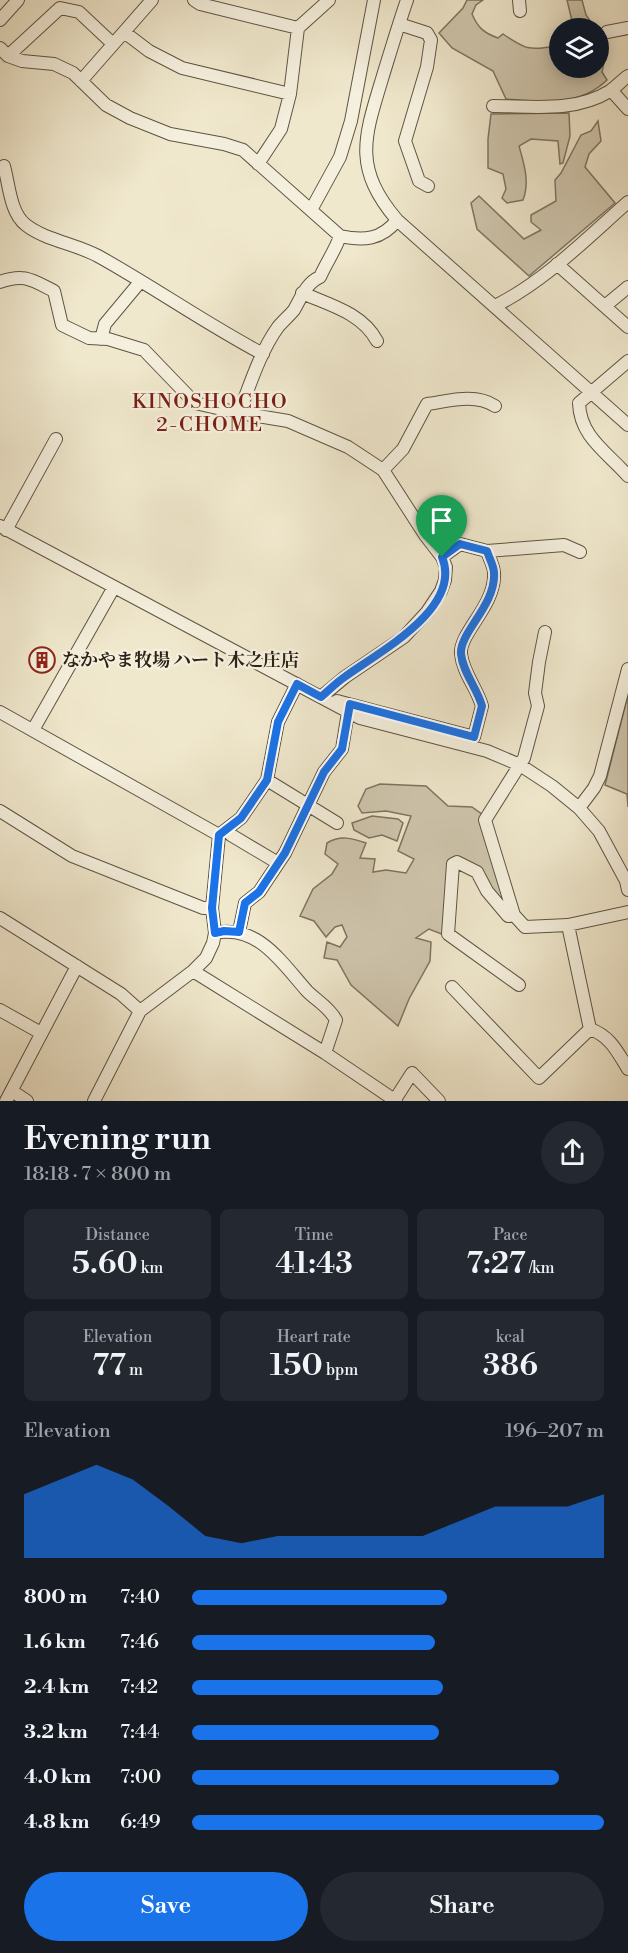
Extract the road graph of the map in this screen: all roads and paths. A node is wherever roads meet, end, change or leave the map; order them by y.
1 (18, 0) edge
2 (152, 0) edge
3 (194, 0) edge
4 (329, 0) edge
5 (374, 0) edge
6 (407, 0) edge
7 (0, 20) edge
8 (399, 24) junction
9 (298, 28) junction
10 (628, 28) edge
11 (124, 32) junction
12 (609, 32) edge
13 (113, 44) junction
14 (4, 52) edge
15 (628, 76) edge
16 (81, 81) junction
17 (611, 90) junction
18 (290, 94) junction
19 (493, 106) dead end
20 (628, 109) edge
21 (258, 164) junction
22 (4, 166) dead end
23 (428, 186) dead end
24 (628, 202) edge
25 (311, 210) junction
26 (397, 220) junction
27 (340, 236) junction
28 (557, 264) junction
29 (0, 282) edge
30 (140, 282) junction
31 (628, 287) edge
32 (303, 293) junction
33 (495, 306) junction
34 (605, 306) junction
35 (628, 327) edge
36 (101, 339) junction
37 (377, 340) dead end
38 (263, 354) junction
39 (628, 361) edge
40 (591, 393) junction
41 (495, 406) dead end
42 (239, 413) junction
43 (628, 424) edge
44 (56, 439) dead end
45 (383, 470) junction
46 (628, 476) edge
47 (3, 528) edge
48 (487, 551) junction
49 (579, 552) dead end
50 (442, 557) junction
51 (114, 587) junction
52 (545, 632) dead end
53 (628, 669) edge
54 (297, 684) junction
55 (321, 697) junction
56 (349, 709) junction
57 (0, 712) edge
58 (33, 730) junction
59 (520, 765) junction
60 (267, 780) junction
61 (309, 806) junction
62 (579, 808) junction
63 (0, 811) edge
64 (337, 823) dead end
65 (223, 832) junction
66 (278, 863) junction
67 (628, 890) edge
68 (212, 908) junction
69 (628, 912) edge
70 (514, 915) junction
71 (0, 918) edge
72 (567, 925) junction
73 (239, 932) junction
74 (215, 933) junction
75 (77, 966) junction
76 (193, 971) junction
77 (519, 985) dead end
78 (452, 987) dead end
79 (0, 1010) edge
80 (140, 1011) junction
81 (590, 1029) junction
82 (41, 1033) junction
83 (325, 1053) junction
84 (628, 1069) edge
85 (9, 1096) edge
86 (27, 1101) edge
87 (94, 1101) edge
88 (395, 1101) edge
89 (439, 1101) edge

1 - 7 street
2 - 11 street
3 - 9 street
4 - 9 street
5 - 25 street
6 - 8 street
8 - 23 street
8 - 26 street
9 - 18 street
10 - 12 street
11 - 13 street
11 - 18 street
13 - 14 street
13 - 16 street
14 - 16 street
15 - 17 street
16 - 21 street
17 - 19 street
17 - 20 street
18 - 21 street
21 - 25 street
22 - 30 street
24 - 28 street
25 - 27 street
26 - 27 street
26 - 33 street
27 - 32 street
28 - 33 street
28 - 34 street
29 - 36 street
30 - 36 street
30 - 38 street
31 - 34 street
32 - 37 street
32 - 38 street
33 - 40 street
34 - 35 street
36 - 42 street
38 - 42 street
39 - 40 street
40 - 43 street
40 - 46 street
41 - 45 street
42 - 45 street
44 - 47 street
45 - 50 street
47 - 51 street
48 - 49 street
48 - 50 street
48 - 56 street
50 - 55 street
51 - 54 street
51 - 58 street
52 - 59 street
53 - 62 street
54 - 55 street
54 - 60 street
55 - 56 street
56 - 59 street
56 - 61 street
57 - 58 street
58 - 65 street
59 - 62 street
59 - 70 street
60 - 61 street
60 - 65 street
61 - 64 street
61 - 66 street
62 - 67 street
63 - 68 street
65 - 66 street
65 - 68 street
66 - 73 street
68 - 74 street
69 - 72 street
70 - 72 street
70 - 77 street
71 - 75 street
72 - 81 street
73 - 74 street
73 - 83 street
74 - 76 street
75 - 80 street
75 - 82 street
76 - 80 street
76 - 83 street
78 - 81 street
79 - 82 street
80 - 87 street
81 - 84 street
82 - 85 street
83 - 88 street
85 - 86 street
88 - 89 street

